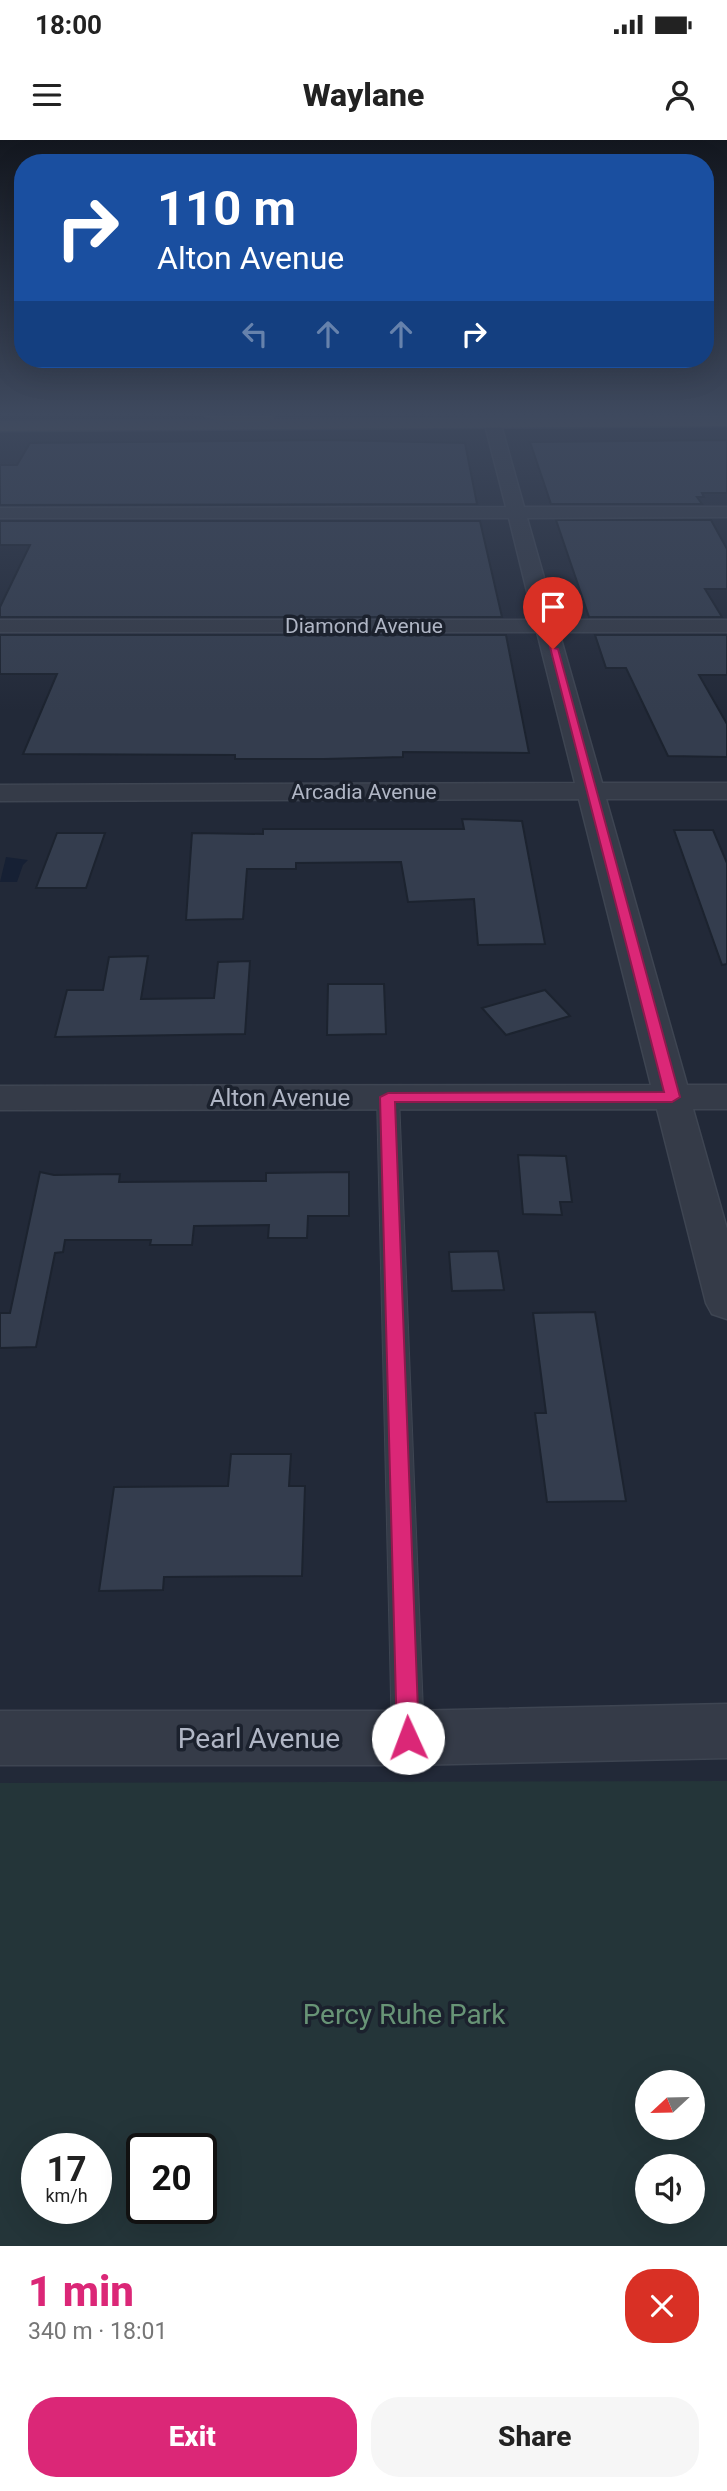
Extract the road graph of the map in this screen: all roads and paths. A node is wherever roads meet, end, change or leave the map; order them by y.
1 (517, 514) edge
2 (0, 626) edge
3 (547, 626) junction
4 (727, 626) edge
5 (591, 791) junction
6 (727, 791) edge
7 (0, 793) edge
8 (388, 1097) junction
9 (672, 1097) junction
10 (727, 1097) edge
11 (0, 1098) edge
12 (727, 1303) edge
13 (727, 1731) edge
14 (0, 1738) edge
15 (408, 1738) junction

1 - 3 street
2 - 3 street, Diamond Avenue
3 - 4 street, Diamond Avenue
3 - 5 street
5 - 6 street, Arcadia Avenue
5 - 7 street, Arcadia Avenue
5 - 9 street
8 - 9 street, Alton Avenue
8 - 11 street, Alton Avenue
8 - 15 lane
9 - 10 street, Alton Avenue
9 - 12 street
13 - 15 street, Pearl Avenue
14 - 15 street, Pearl Avenue

